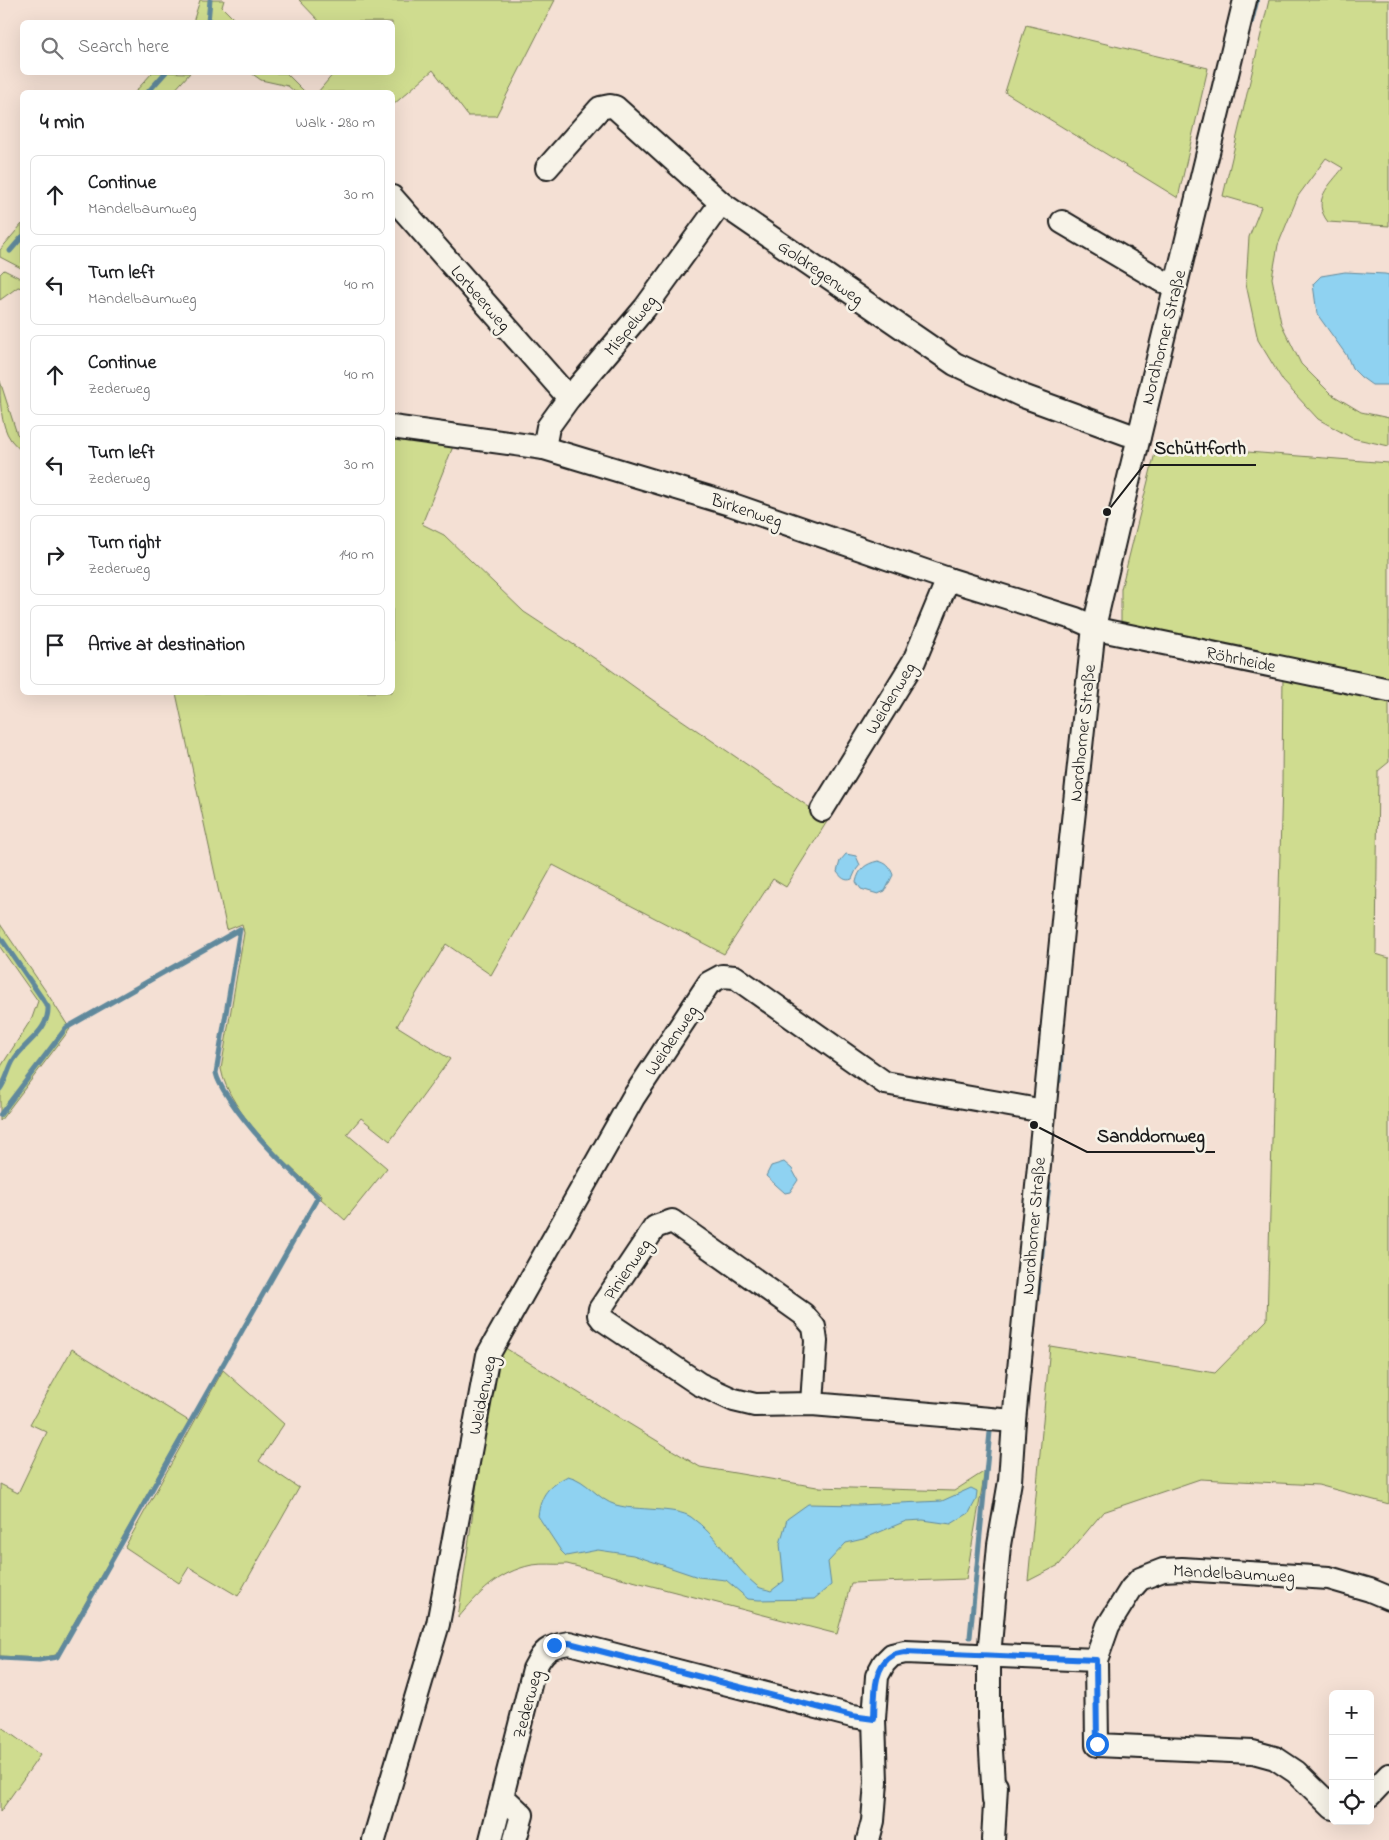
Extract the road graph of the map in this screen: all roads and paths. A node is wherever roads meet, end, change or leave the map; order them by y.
1 (1245, 0) edge
2 (546, 168) dead end
3 (395, 200) edge
4 (721, 203) junction
5 (1062, 222) dead end
6 (1176, 283) junction
7 (569, 398) junction
8 (395, 427) edge
9 (1139, 436) junction
10 (544, 448) junction
11 (948, 579) junction
12 (1094, 627) junction
13 (1389, 690) edge
14 (822, 810) dead end
15 (1044, 1111) junction
16 (812, 1404) junction
17 (1014, 1421) junction
18 (1389, 1598) edge
19 (997, 1656) junction
20 (1096, 1660) junction
21 (874, 1719) junction
22 (1389, 1775) edge
23 (1374, 1791) edge
24 (502, 1797) junction
25 (1329, 1804) edge
26 (374, 1840) edge
27 (491, 1840) edge
28 (515, 1840) edge
29 (868, 1840) edge
30 (993, 1840) edge

1 - 6 street, Nordhorner Straße
2 - 4 street, Goldregenweg
3 - 7 street, Lorbeerweg
4 - 7 street, Mispelweg
4 - 9 street, Goldregenweg
5 - 6 street
6 - 9 street, Nordhorner Straße
7 - 10 street, Mispelweg
8 - 10 street, Birkenweg
9 - 12 street, Nordhorner Straße
10 - 11 street, Birkenweg
11 - 12 street, Birkenweg
11 - 14 street, Weidenweg
12 - 13 street, Röhrheide
12 - 15 street, Nordhorner Straße
15 - 17 street, Nordhorner Straße
15 - 26 street, Weidenweg
16 - 16 street, Pinienweg
16 - 17 street, Pinienweg
17 - 19 street, Nordhorner Straße
18 - 20 street, Mandelbaumweg
19 - 20 street
19 - 21 street
19 - 30 street, Nordhorner Straße
20 - 25 street, Mandelbaumweg
21 - 24 street, Zederweg
21 - 29 street
22 - 23 street
24 - 27 street, Zederweg
24 - 28 street

